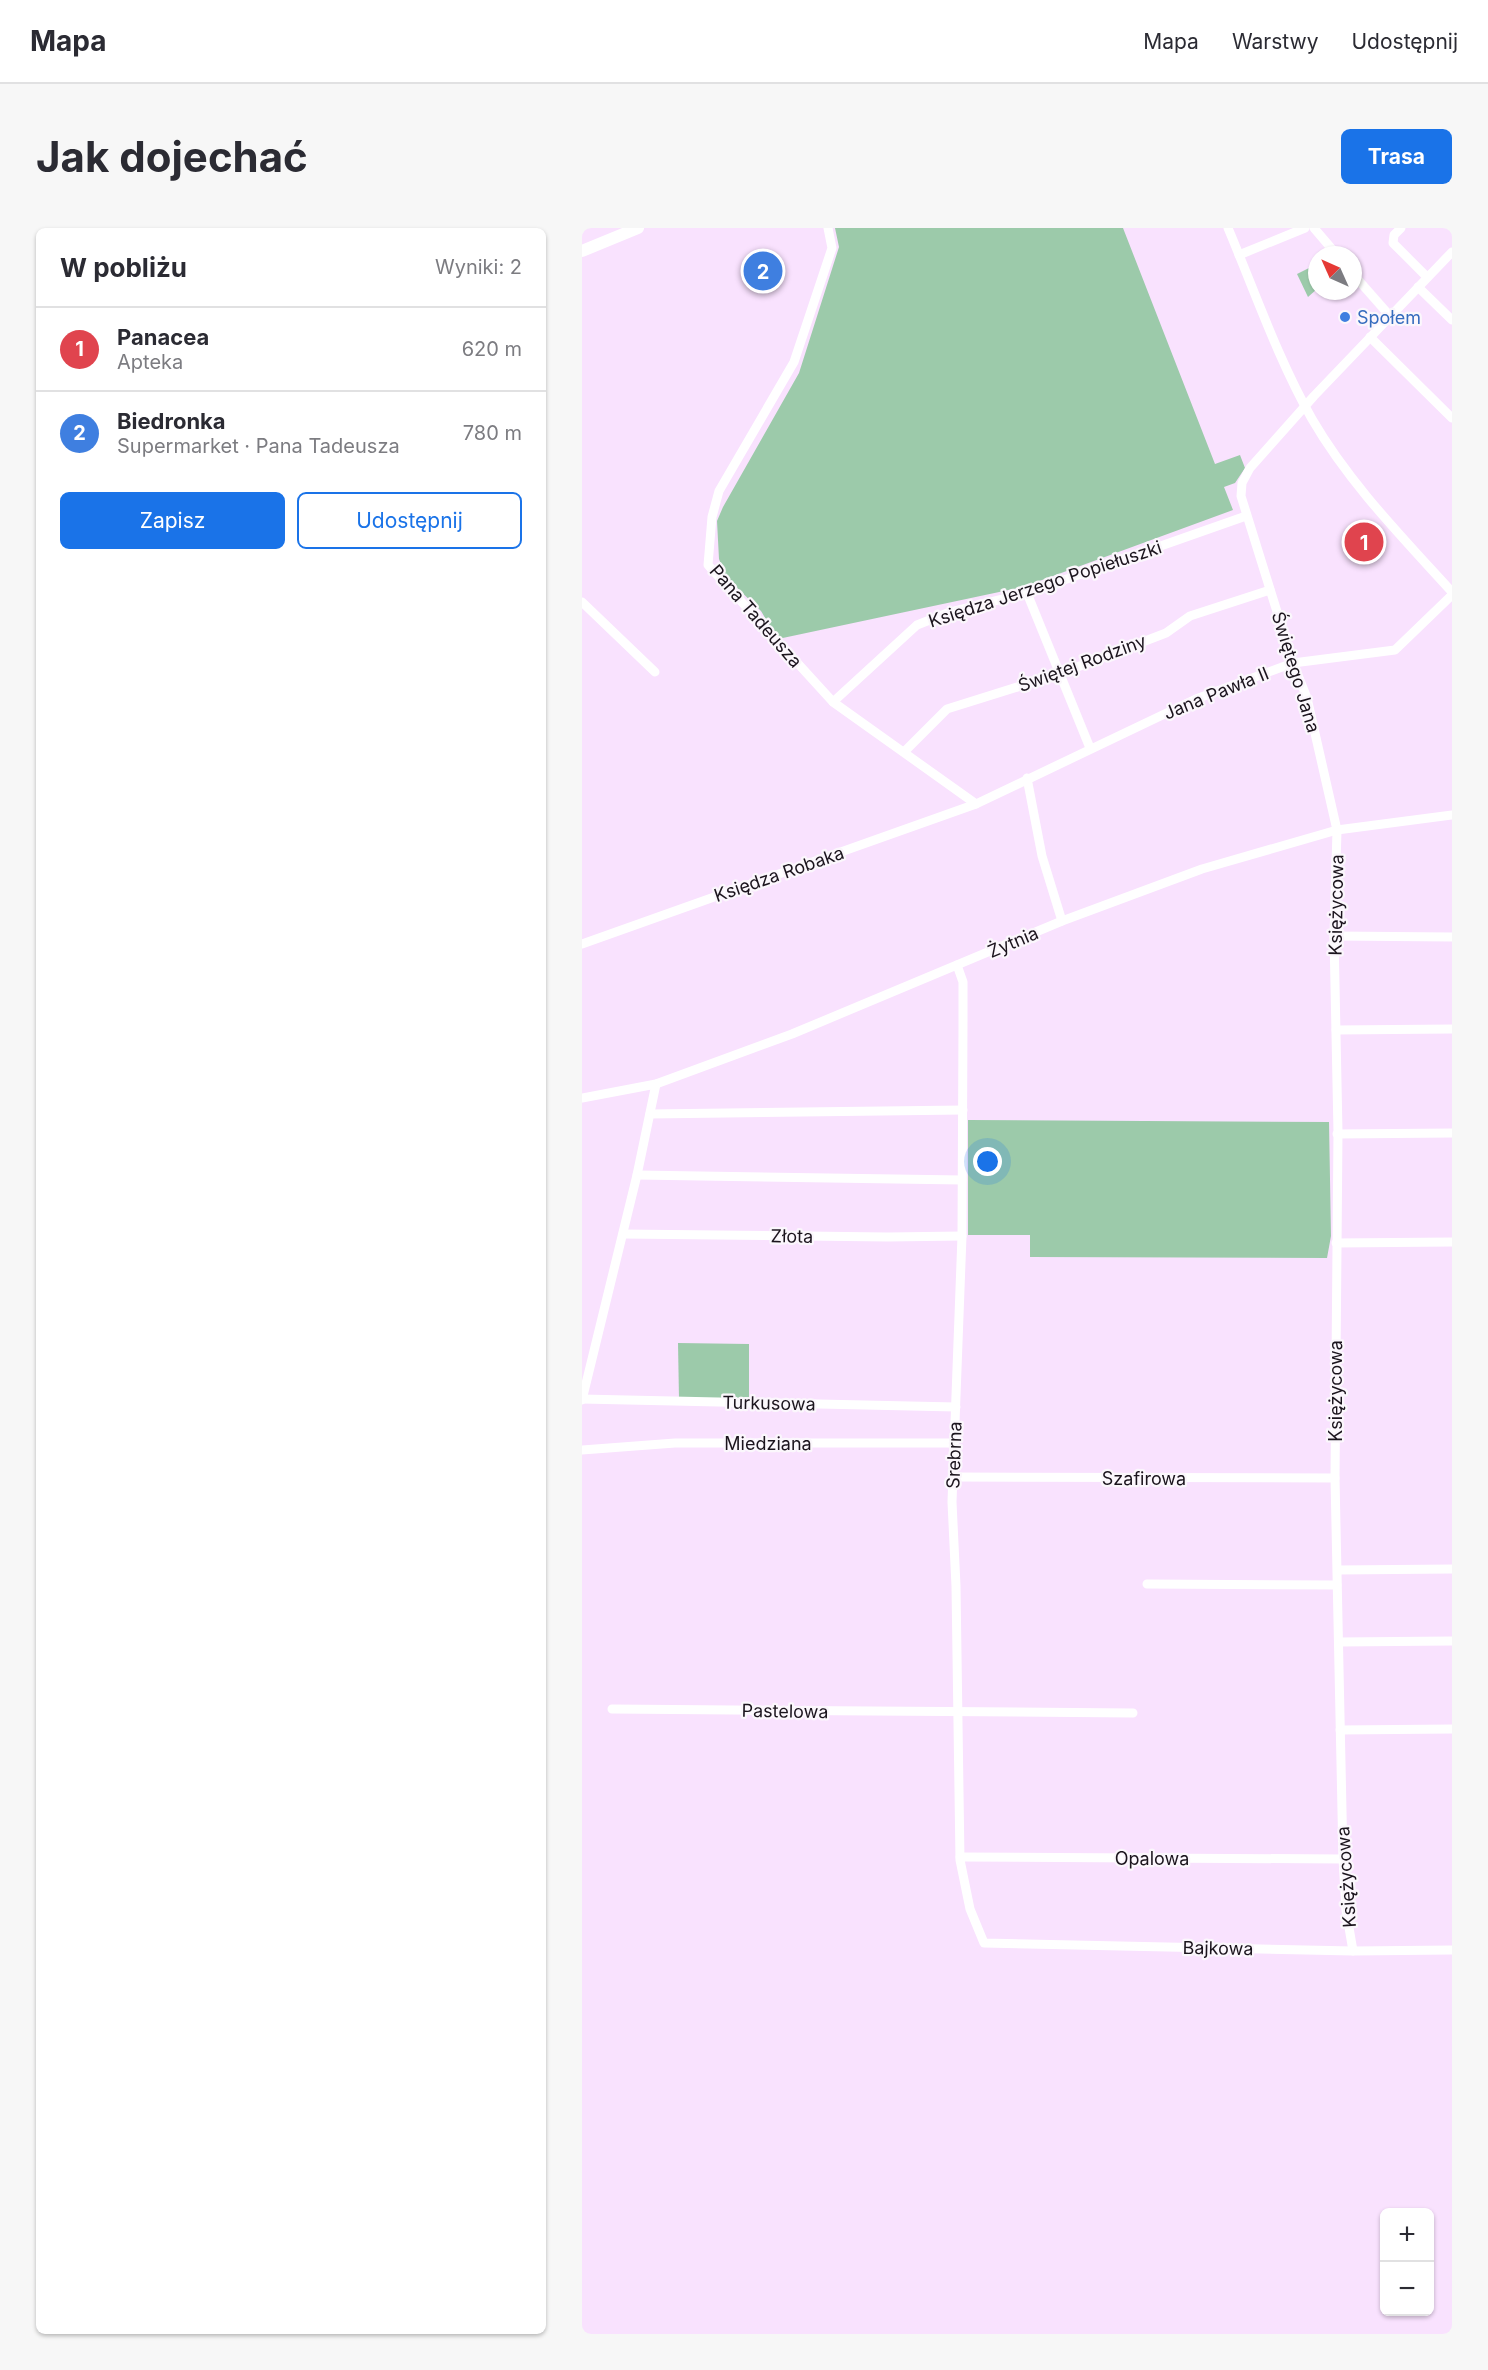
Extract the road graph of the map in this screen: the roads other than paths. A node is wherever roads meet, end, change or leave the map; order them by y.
1 (638, 228) edge
2 (828, 228) edge
3 (1228, 228) edge
4 (1305, 228) edge
5 (1314, 228) edge
6 (1401, 228) edge
7 (1329, 246) edge
8 (582, 251) edge
9 (1452, 252) edge
10 (1239, 255) junction
11 (1427, 277) junction
12 (1362, 284) edge
13 (1418, 287) junction
14 (1390, 316) junction
15 (1452, 320) edge
16 (1370, 338) junction
17 (1305, 406) junction
18 (1452, 418) edge
19 (1246, 516) junction
20 (1270, 590) junction
21 (1027, 593) junction
22 (1452, 593) edge
23 (582, 602) edge
24 (1293, 663) junction
25 (655, 672) dead end
26 (1059, 674) junction
27 (833, 702) junction
28 (1090, 748) junction
29 (904, 752) junction
30 (1027, 778) junction
31 (976, 804) junction
32 (1452, 815) edge
33 (1337, 830) junction
34 (1062, 921) junction
35 (1334, 936) junction
36 (1452, 937) edge
37 (582, 944) edge
38 (957, 965) junction
39 (1452, 1029) edge
40 (1336, 1030) junction
41 (656, 1084) junction
42 (582, 1098) edge
43 (963, 1110) junction
44 (650, 1114) junction
45 (1452, 1133) edge
46 (1338, 1134) junction
47 (637, 1175) junction
48 (962, 1180) junction
49 (623, 1234) junction
50 (962, 1236) junction
51 (1452, 1242) edge
52 (1336, 1243) junction
53 (582, 1400) edge
54 (956, 1407) junction
55 (954, 1443) junction
56 (582, 1450) edge
57 (954, 1477) junction
58 (1335, 1478) junction
59 (1452, 1569) edge
60 (1338, 1570) junction
61 (1147, 1584) dead end
62 (1337, 1585) junction
63 (1452, 1641) edge
64 (1340, 1642) junction
65 (612, 1709) dead end
66 (958, 1712) junction
67 (1132, 1713) dead end
68 (1452, 1729) edge
69 (1340, 1730) junction
70 (960, 1857) junction
71 (1343, 1859) junction
72 (984, 1943) joint
73 (1452, 1950) edge
74 (1353, 1952) junction

1 - 8 main road
2 - 27 street, Pana Tadeusza
3 - 10 street
4 - 10 street
5 - 7 street
6 - 11 street
9 - 11 street, Świętego Jana
10 - 17 street
11 - 13 street, Świętego Jana
12 - 14 street
13 - 14 street, Świętego Jana
13 - 15 street
14 - 16 street, Świętego Jana
16 - 17 street, Świętego Jana
16 - 18 street
17 - 19 street, Świętego Jana
17 - 22 street
19 - 20 street, Świętego Jana
19 - 21 street, Księdza Jerzego Popiełuszki
20 - 24 street, Świętego Jana
20 - 26 street, Świętej Rodziny
21 - 26 street
21 - 27 street, Księdza Jerzego Popiełuszki
22 - 24 street, Jana Pawła II
23 - 25 street
24 - 28 street, Jana Pawła II
24 - 33 street, Świętego Jana
26 - 28 street
26 - 29 street, Świętej Rodziny
27 - 29 street, Pana Tadeusza
28 - 30 street, Jana Pawła II
29 - 31 street, Pana Tadeusza
30 - 31 street, Jana Pawła II
30 - 34 street
31 - 37 street, Księdza Robaka
32 - 33 street, Żytnia
33 - 34 street, Żytnia
33 - 35 street, Księżycowa
34 - 38 street, Żytnia
35 - 36 street
35 - 40 street, Księżycowa
38 - 41 street, Żytnia
38 - 43 street, Srebrna
39 - 40 street
40 - 46 street, Księżycowa
41 - 42 street, Żytnia
41 - 44 street
43 - 44 street
43 - 48 street, Srebrna
44 - 47 street
45 - 46 street
46 - 52 street, Księżycowa
47 - 48 street
47 - 49 street
48 - 50 street, Srebrna
49 - 50 street, Złota
49 - 53 street
50 - 54 street, Srebrna
51 - 52 street
52 - 58 street, Księżycowa
53 - 54 street, Turkusowa
54 - 55 street, Srebrna
55 - 56 street, Miedziana
55 - 57 street, Srebrna
57 - 58 street, Szafirowa
57 - 66 street, Srebrna
58 - 60 street, Księżycowa
59 - 60 street
60 - 62 street, Księżycowa
61 - 62 street
62 - 64 street, Księżycowa
63 - 64 street
64 - 69 street, Księżycowa
65 - 66 street, Pastelowa
66 - 67 street, Pastelowa
66 - 70 street, Srebrna
68 - 69 street
69 - 71 street, Księżycowa
70 - 71 street, Opalowa
70 - 72 street, Srebrna
71 - 74 street, Księżycowa
72 - 74 street, Bajkowa
73 - 74 street, Bajkowa

